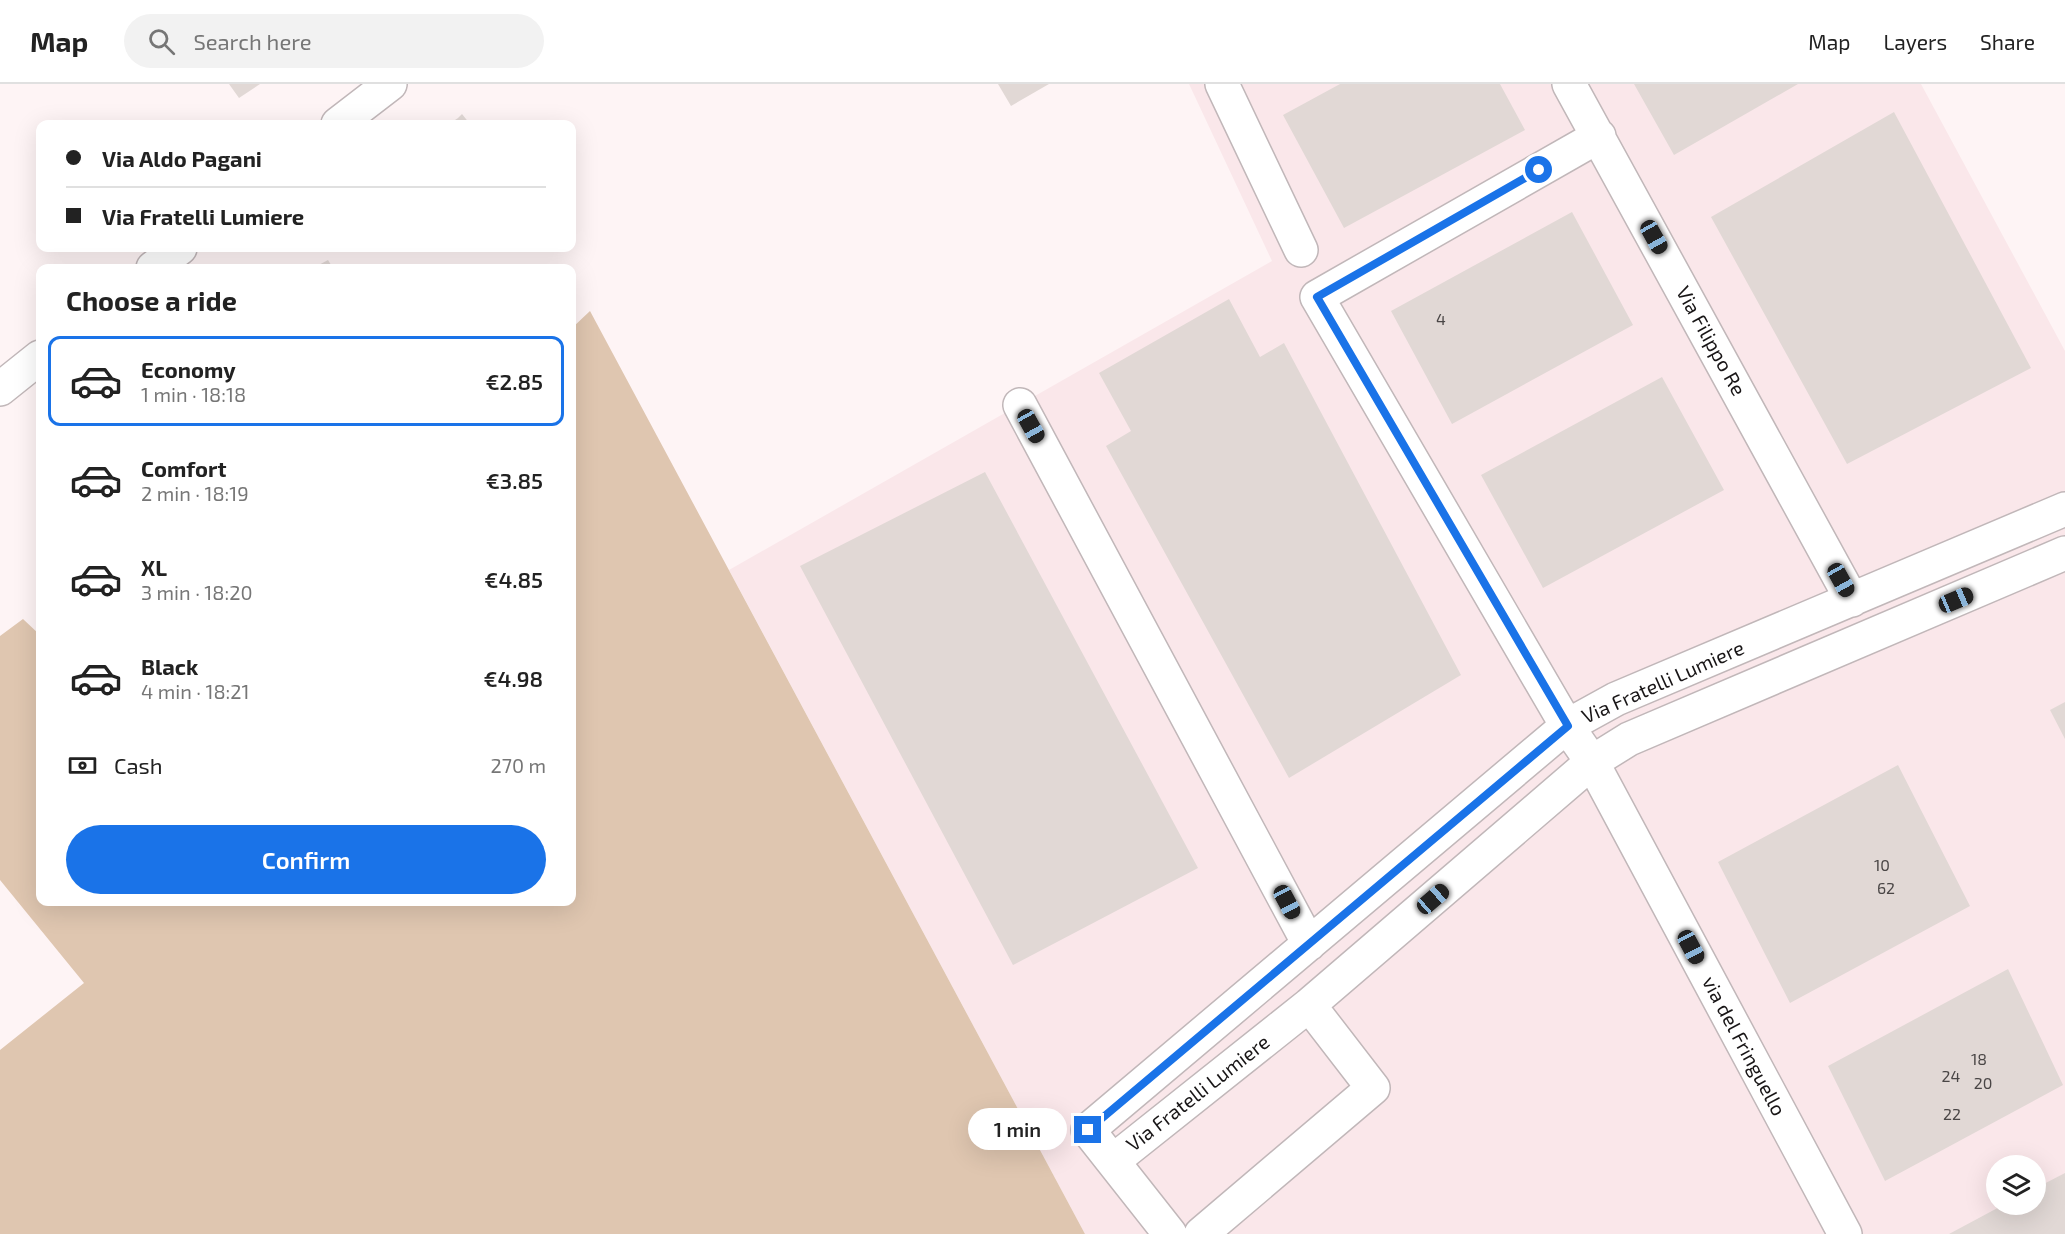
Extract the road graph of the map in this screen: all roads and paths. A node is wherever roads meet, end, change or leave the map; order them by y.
1 (390, 84) edge
2 (1222, 84) edge
3 (1569, 84) edge
4 (343, 120) edge
5 (1599, 136) junction
6 (1301, 250) dead end
7 (175, 252) edge
8 (158, 264) edge
9 (36, 360) edge
10 (0, 389) edge
11 (1020, 405) dead end
12 (2065, 508) edge
13 (2065, 553) edge
14 (1852, 600) junction
15 (1568, 726) junction
16 (1593, 762) junction
17 (1309, 944) junction
18 (1309, 1005) junction
19 (1113, 1161) junction
20 (1170, 1234) edge
21 (1201, 1234) edge
22 (1845, 1234) edge

1 - 4 street
2 - 6 street
3 - 5 street, Via Filippo Re
5 - 14 street, Via Filippo Re
5 - 15 street, via del Fringuello
7 - 8 street
9 - 10 street
11 - 17 street
12 - 14 street, Via Fratelli Lumiere
13 - 16 street, Via Fratelli Lumiere
14 - 15 street, Via Fratelli Lumiere
15 - 16 street, via del Fringuello
15 - 17 street, Via Fratelli Lumiere
16 - 18 street, Via Fratelli Lumiere
16 - 22 street, via del Fringuello
17 - 19 street, Via Fratelli Lumiere
18 - 19 street, Via Fratelli Lumiere
18 - 21 street
19 - 20 street

